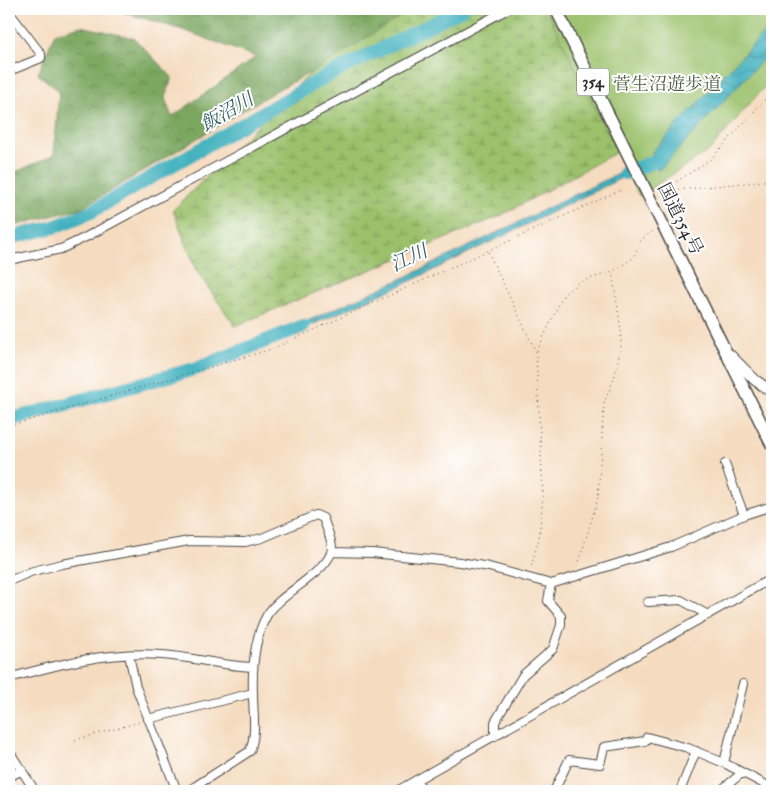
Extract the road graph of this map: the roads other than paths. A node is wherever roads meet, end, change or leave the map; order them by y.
1 (508, 9) edge
2 (556, 9) edge
3 (9, 12) edge
4 (9, 71) edge
5 (9, 260) edge
6 (728, 353) junction
7 (772, 392) edge
8 (772, 445) edge
9 (725, 464) dead end
10 (772, 506) edge
11 (744, 515) junction
12 (331, 552) junction
13 (772, 578) edge
14 (9, 581) edge
15 (551, 584) junction
16 (648, 602) dead end
17 (708, 615) junction
18 (129, 654) junction
19 (253, 667) junction
20 (9, 678) edge
21 (743, 684) dead end
22 (253, 693) junction
23 (148, 720) junction
24 (495, 736) junction
25 (9, 751) edge
26 (696, 751) junction
27 (724, 763) junction
28 (22, 770) junction
29 (742, 773) junction
30 (9, 777) edge
31 (416, 780) junction
32 (772, 788) edge
33 (35, 791) edge
34 (177, 791) edge
35 (188, 791) edge
36 (397, 791) edge
37 (424, 791) edge
38 (554, 791) edge
39 (680, 791) edge
40 (720, 791) edge

1 - 5 street
2 - 6 highway, 国道354号 / 354
3 - 4 street
6 - 7 main road
6 - 8 highway, 国道354号 / 354
9 - 11 street
10 - 11 street
11 - 15 street
12 - 14 street
12 - 15 street
12 - 19 street
13 - 17 street
15 - 24 street
16 - 17 street
17 - 24 street
18 - 19 street
18 - 20 street
18 - 23 street
19 - 22 street
21 - 27 street
22 - 23 street
22 - 35 street
23 - 34 street
24 - 31 street
25 - 28 street
26 - 27 street
26 - 38 street
26 - 39 street
27 - 29 street
28 - 30 street
28 - 33 street
29 - 32 street
29 - 40 street
31 - 36 street
31 - 37 street

